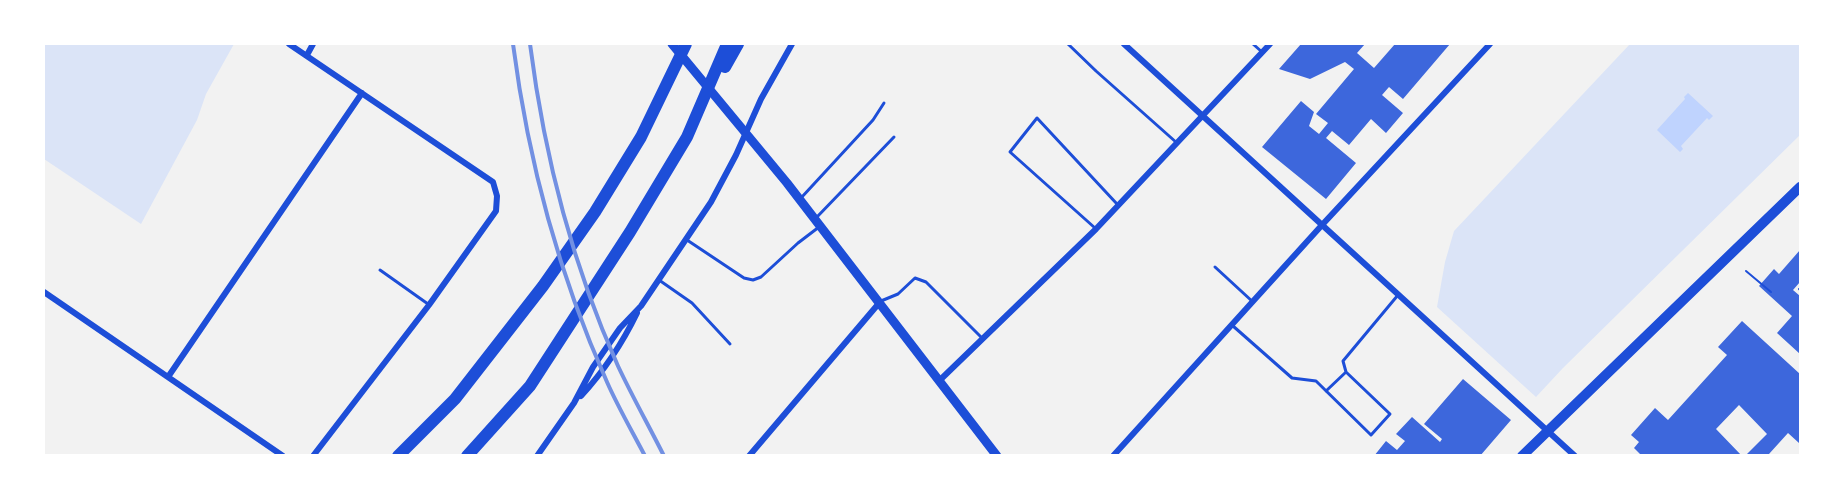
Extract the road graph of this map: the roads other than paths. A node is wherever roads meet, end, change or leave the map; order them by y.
1 (289, 44) edge
2 (313, 44) edge
3 (672, 44) edge
4 (686, 44) edge
5 (727, 44) edge
6 (738, 44) edge
7 (792, 44) edge
8 (1068, 44) edge
9 (1124, 44) edge
10 (1253, 44) edge
11 (1270, 44) edge
12 (1490, 44) edge
13 (1262, 52) junction
14 (307, 55) junction
15 (362, 93) junction
16 (884, 103) dead end
17 (1202, 116) junction
18 (746, 133) junction
19 (687, 137) junction
20 (894, 137) dead end
21 (1177, 142) junction
22 (1800, 187) edge
23 (799, 199) junction
24 (1118, 206) junction
25 (818, 222) junction
26 (1322, 225) junction
27 (1096, 229) junction
28 (687, 240) junction
29 (1215, 267) dead end
30 (380, 270) dead end
31 (659, 280) junction
32 (44, 292) edge
33 (1399, 295) junction
34 (880, 302) junction
35 (1252, 302) junction
36 (429, 305) junction
37 (640, 306) junction
38 (1232, 324) junction
39 (982, 338) junction
40 (730, 344) dead end
41 (1346, 372) junction
42 (168, 377) junction
43 (940, 380) junction
44 (1326, 391) junction
45 (574, 403) junction
46 (1547, 430) junction
47 (283, 456) edge
48 (313, 456) edge
49 (398, 456) edge
50 (467, 456) edge
51 (537, 456) edge
52 (749, 456) edge
53 (997, 456) edge
54 (1113, 456) edge
55 (1522, 456) edge
56 (1575, 456) edge

1 - 14 street
2 - 14 street
3 - 18 main road
4 - 49 highway
5 - 19 highway
6 - 19 highway
7 - 18 street
8 - 21 lane
9 - 17 street
10 - 13 lane
11 - 13 street
12 - 26 street
13 - 17 street
14 - 15 street
15 - 36 street
15 - 42 street
16 - 23 lane
17 - 21 street
17 - 26 street
18 - 23 main road
18 - 28 street
19 - 50 highway
20 - 25 lane
21 - 24 street
22 - 46 main road
23 - 25 main road
24 - 27 street
24 - 27 lane
25 - 28 lane
25 - 34 main road
26 - 33 street
26 - 35 street
27 - 39 street
28 - 31 street
29 - 35 lane
30 - 36 lane
31 - 37 street
31 - 40 lane
32 - 42 street
33 - 41 lane
33 - 46 street
34 - 39 lane
34 - 43 main road
34 - 52 street
35 - 38 street
36 - 48 street
37 - 45 street
37 - 45 street
38 - 44 lane
38 - 54 street
39 - 43 street
41 - 44 lane
41 - 44 lane
42 - 47 street
43 - 53 main road
45 - 51 street
46 - 55 main road
46 - 56 street

